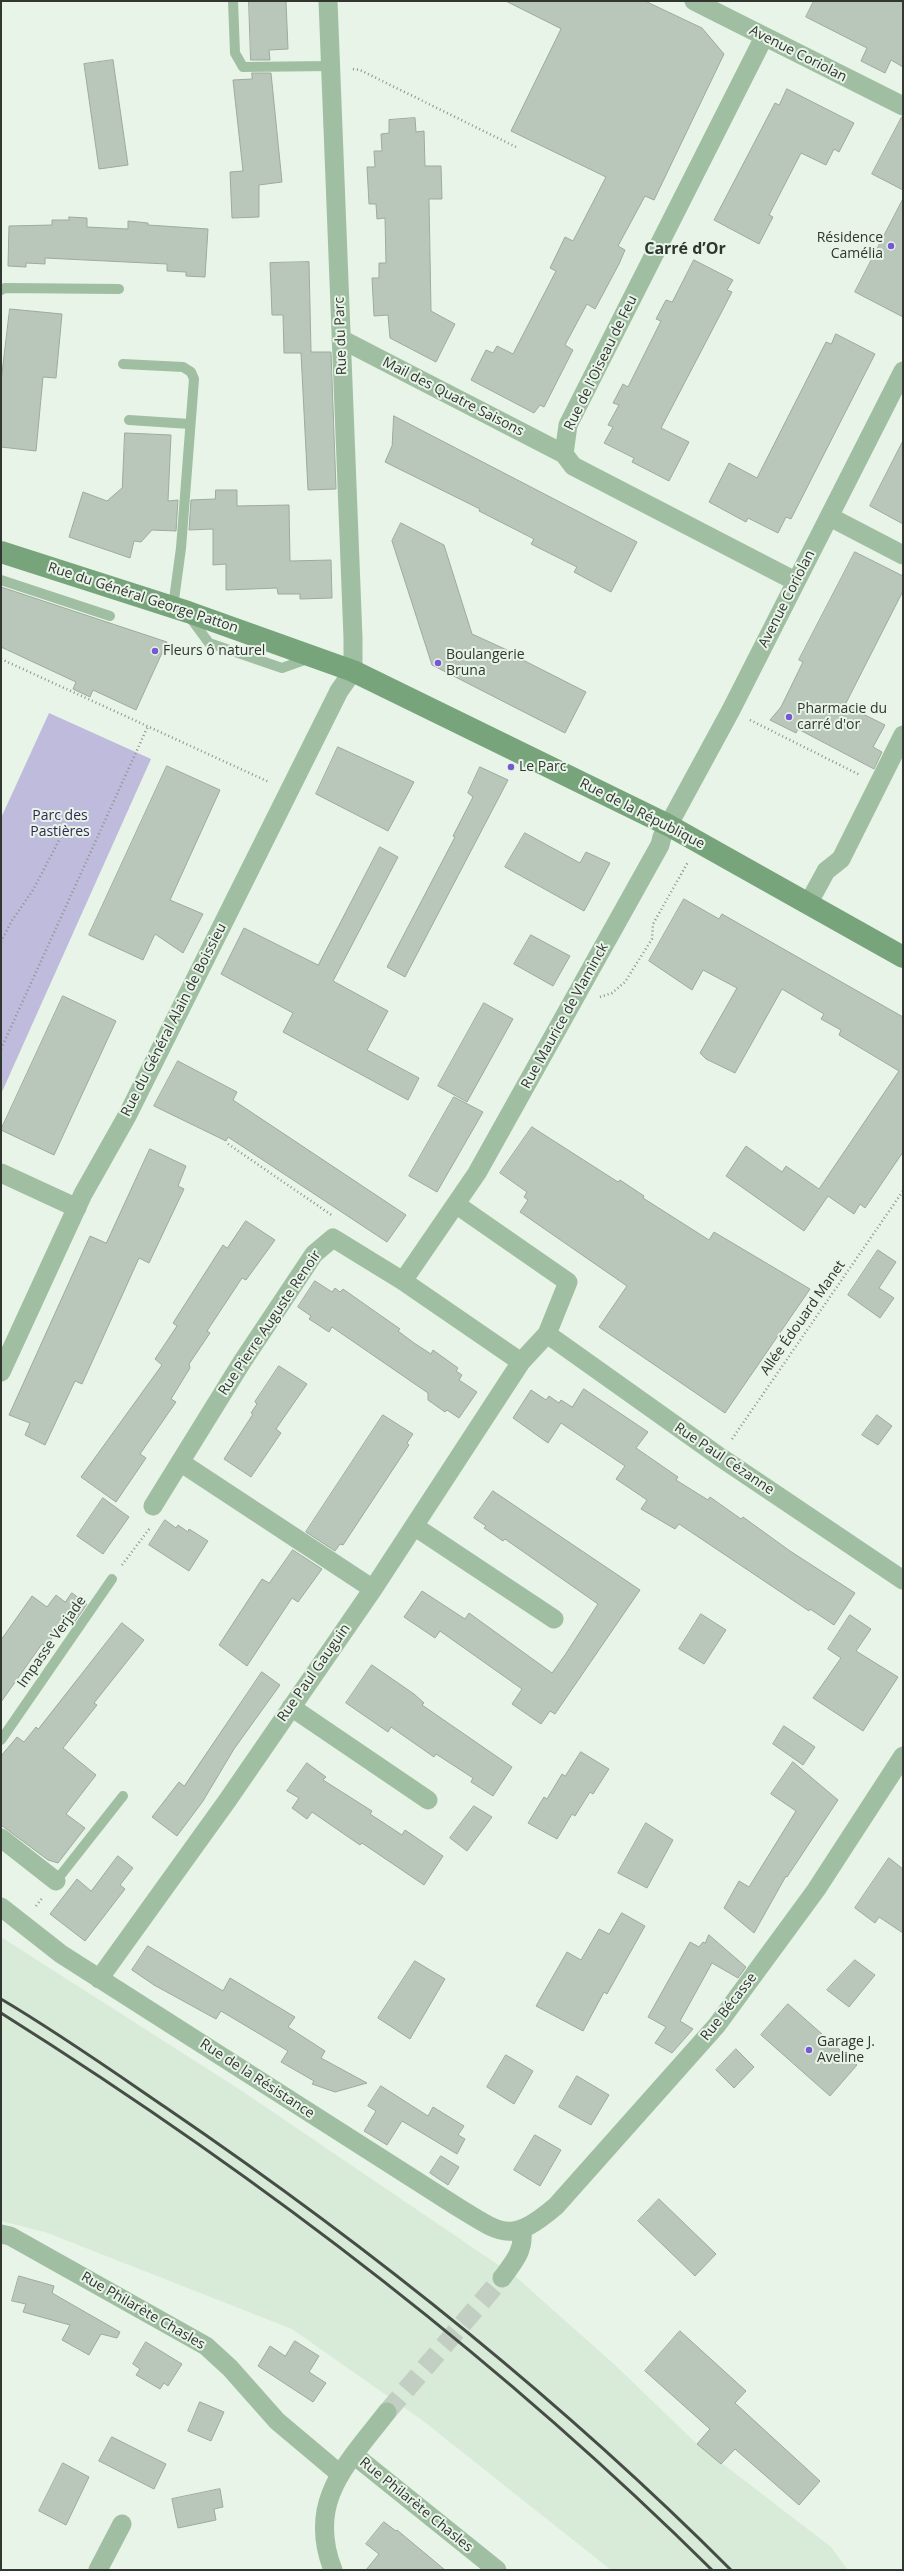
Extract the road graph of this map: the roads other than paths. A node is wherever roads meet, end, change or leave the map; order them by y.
1 (233, 1) edge
2 (328, 1) edge
3 (694, 1) edge
4 (764, 37) junction
5 (330, 66) junction
6 (903, 106) edge
7 (119, 288) dead end
8 (1, 290) edge
9 (341, 339) junction
10 (122, 364) dead end
11 (903, 372) edge
12 (129, 420) dead end
13 (190, 424) junction
14 (564, 454) junction
15 (830, 517) junction
16 (1, 552) edge
17 (903, 555) edge
18 (1, 580) edge
19 (796, 581) junction
20 (180, 609) junction
21 (110, 616) dead end
22 (353, 671) junction
23 (903, 735) edge
24 (668, 826) junction
25 (808, 904) junction
26 (903, 958) edge
27 (1, 1173) edge
28 (457, 1205) junction
29 (76, 1208) junction
30 (403, 1281) junction
31 (547, 1334) junction
32 (521, 1362) junction
33 (1, 1372) edge
34 (180, 1462) junction
35 (153, 1506) road end
36 (414, 1526) junction
37 (112, 1579) road end
38 (903, 1580) edge
39 (373, 1589) junction
40 (554, 1619) dead end
41 (291, 1707) junction
42 (1, 1740) edge
43 (903, 1756) edge
44 (123, 1796) dead end
45 (428, 1800) dead end
46 (1, 1838) edge
47 (56, 1882) joint
48 (1, 1907) edge
49 (99, 1979) junction
50 (522, 2231) junction
51 (1, 2234) edge
52 (502, 2278) tunnel mouth
53 (387, 2412) tunnel mouth
54 (354, 2455) junction
55 (340, 2474) junction
56 (122, 2524) dead end
57 (98, 2570) edge
58 (333, 2570) edge
59 (497, 2570) edge

1 - 5 lane
2 - 5 street, Rue du Parc
3 - 4 street, Avenue Coriolan
4 - 6 street, Avenue Coriolan
4 - 14 street, Rue de l'Oiseau de Feu
5 - 9 street, Rue du Parc
7 - 8 lane
9 - 14 street, Mail des Quatre Saisons
9 - 22 street, Rue du Parc
10 - 13 lane
11 - 15 street, Avenue Coriolan
12 - 13 lane
13 - 20 lane
14 - 19 street
15 - 17 street
15 - 19 street, Avenue Coriolan
16 - 20 main road, Rue du Général George Patton
18 - 21 lane
19 - 24 street, Avenue Coriolan
20 - 22 main road, Rue du Général George Patton
22 - 24 main road, Rue de la République
22 - 29 street, Rue du Général Alain de Boissieu
23 - 25 street
24 - 25 main road, Rue de la République
24 - 28 street, Rue Maurice de Vlaminck
25 - 26 main road, Rue de la République
27 - 29 street
28 - 30 street, Rue Maurice de Vlaminck
28 - 31 street
29 - 33 street, Rue du Général Alain de Boissieu
30 - 32 street, Rue Pierre Auguste Renoir
30 - 34 street, Rue Pierre Auguste Renoir
31 - 32 street, Rue Paul Gauguin
31 - 38 street, Rue Paul Cézanne
32 - 36 street, Rue Paul Gauguin
34 - 35 street, Rue Pierre Auguste Renoir
34 - 39 street
36 - 39 street, Rue Paul Gauguin
36 - 40 street
37 - 42 lane, Impasse Verjade
39 - 41 street, Rue Paul Gauguin
41 - 45 street
41 - 49 street, Rue Paul Gauguin
43 - 50 street, Rue Bécasse
44 - 47 lane
46 - 47 street
48 - 49 street, Rue de la Résistance
49 - 50 street, Rue de la Résistance
50 - 52 street
51 - 55 street, Rue Philarète Chasles
53 - 54 street
54 - 55 street
54 - 59 street, Rue Philarète Chasles
55 - 58 street
56 - 57 street

